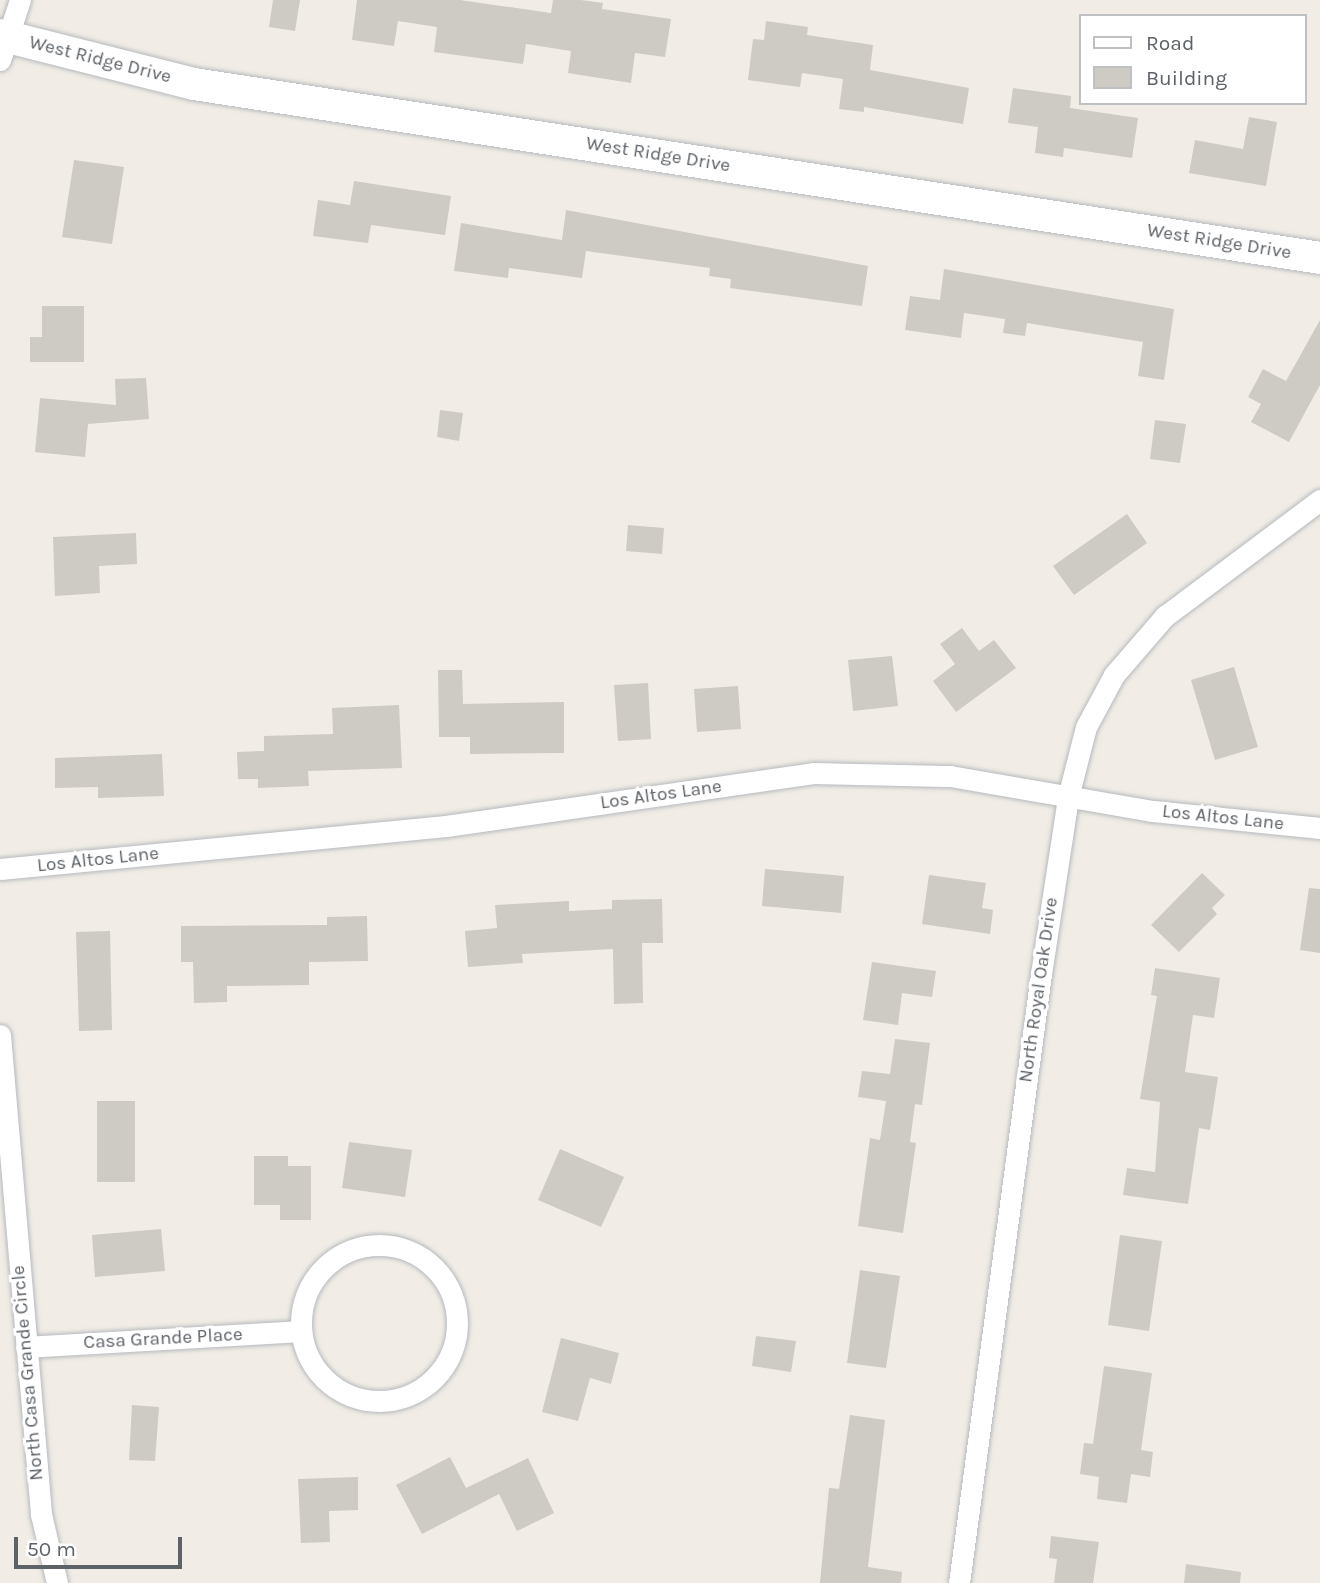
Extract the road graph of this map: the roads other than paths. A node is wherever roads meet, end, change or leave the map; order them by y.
1 (20, 0) edge
2 (2, 44) edge
3 (1320, 258) edge
4 (1320, 500) edge
5 (1068, 797) junction
6 (1320, 828) edge
7 (0, 869) edge
8 (0, 1035) edge
9 (301, 1331) junction
10 (26, 1347) junction
11 (57, 1583) edge
12 (959, 1583) edge

1 - 2 street
2 - 3 street, West Ridge Drive
4 - 5 street, North Royal Oak Drive
5 - 6 street, Los Altos Lane
5 - 7 street, Los Altos Lane
5 - 12 street, North Royal Oak Drive
8 - 10 street, North Casa Grande Circle
9 - 9 street
9 - 10 street, Casa Grande Place
10 - 11 street, North Casa Grande Circle

